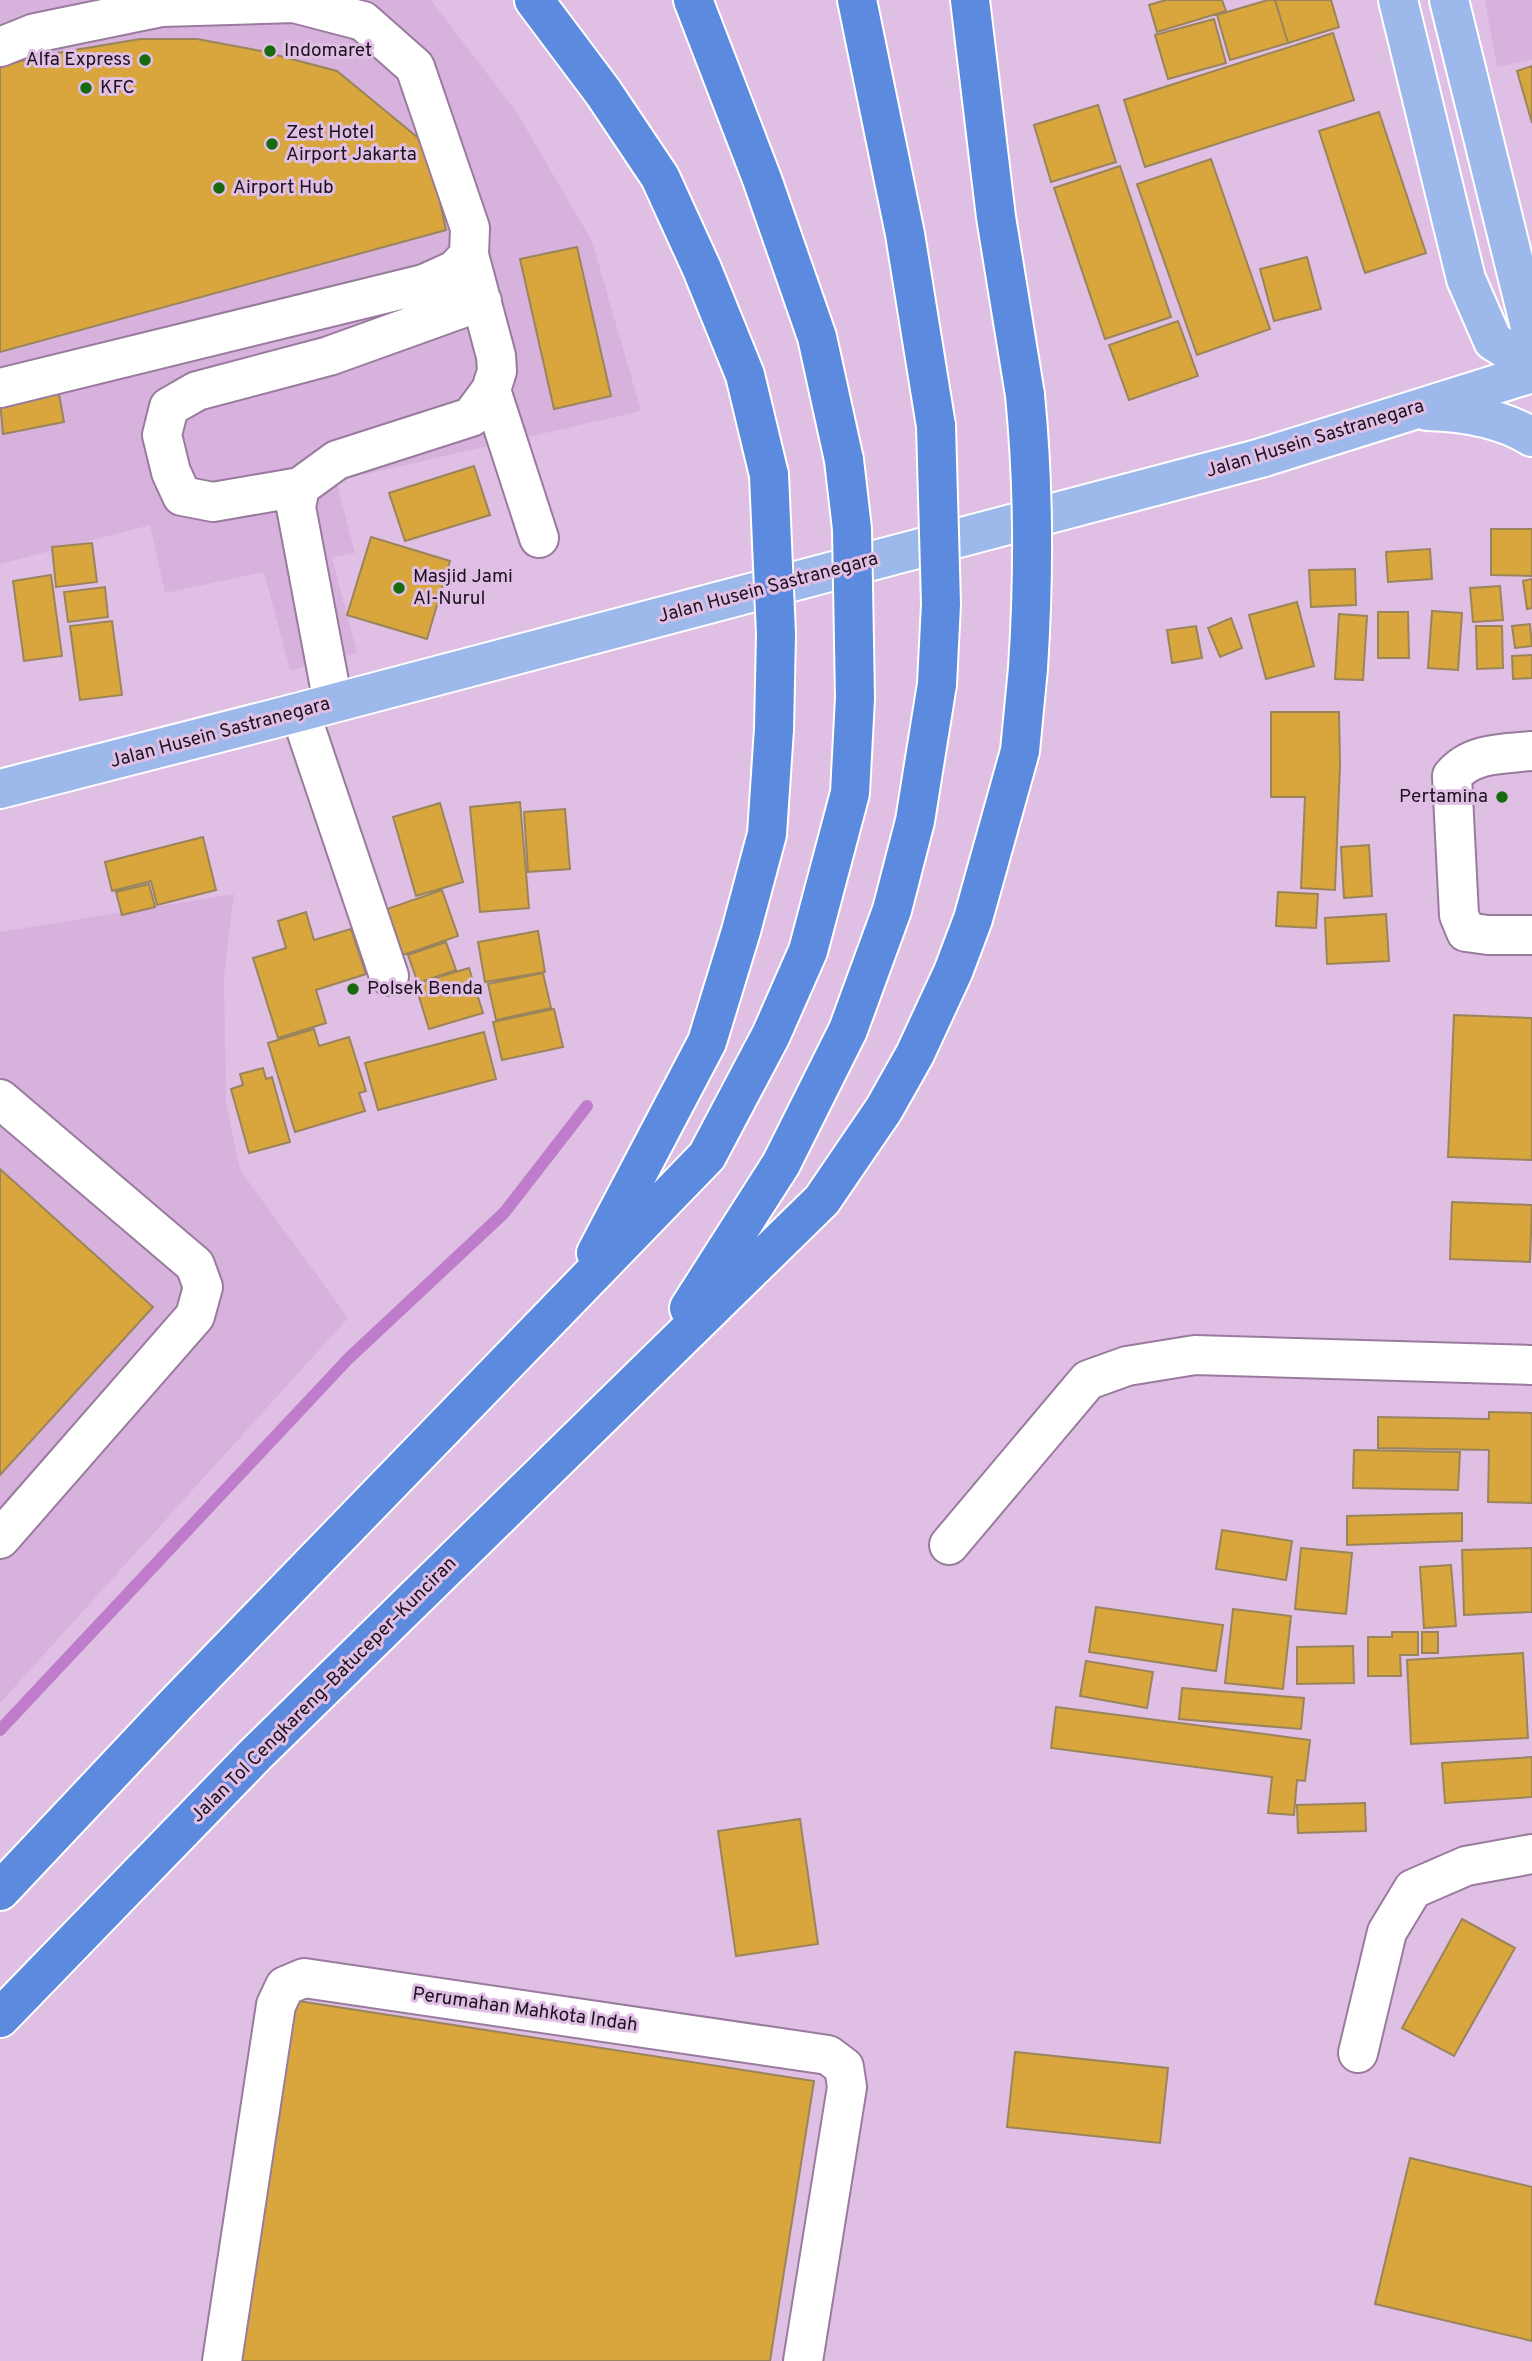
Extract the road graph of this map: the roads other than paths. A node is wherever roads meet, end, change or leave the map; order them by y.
1 (534, 0) edge
2 (693, 0) edge
3 (857, 0) edge
4 (970, 0) edge
5 (1449, 0) edge
6 (1399, 3) edge
7 (0, 47) edge
8 (469, 255) junction
9 (1525, 279) edge
10 (482, 301) junction
11 (1532, 335) edge
12 (1532, 365) edge
13 (1532, 373) edge
14 (0, 388) edge
15 (491, 390) junction
16 (1407, 411) junction
17 (1532, 437) edge
18 (300, 486) junction
19 (539, 538) dead end
20 (317, 708) junction
21 (1532, 751) edge
22 (0, 789) edge
23 (1532, 935) edge
24 (389, 976) dead end
25 (0, 1099) edge
26 (579, 1286) junction
27 (1532, 1365) edge
28 (652, 1366) junction
29 (0, 1539) edge
30 (949, 1545) dead end
31 (1532, 1854) edge
32 (0, 1891) edge
33 (0, 2018) edge
34 (1358, 2053) dead end
35 (222, 2361) edge
36 (803, 2361) edge

1 - 26 highway, bridge
2 - 26 highway, bridge
3 - 28 highway, bridge
4 - 28 highway, bridge
5 - 9 main road
6 - 12 main road
7 - 8 street
8 - 10 street
8 - 14 street
9 - 11 main road
10 - 15 street
10 - 18 street
13 - 16 main road, Jalan Husein Sastranegara
15 - 18 street
15 - 19 street
16 - 17 main road
16 - 20 main road, Jalan Husein Sastranegara
18 - 20 street
20 - 22 main road, Jalan Husein Sastranegara
20 - 24 street
21 - 23 street
25 - 29 street
26 - 32 highway
27 - 30 street
28 - 33 highway, Jalan Tol Cengkareng–Batuceper–Kunciran
31 - 34 street
35 - 36 street, Perumahan Mahkota Indah

